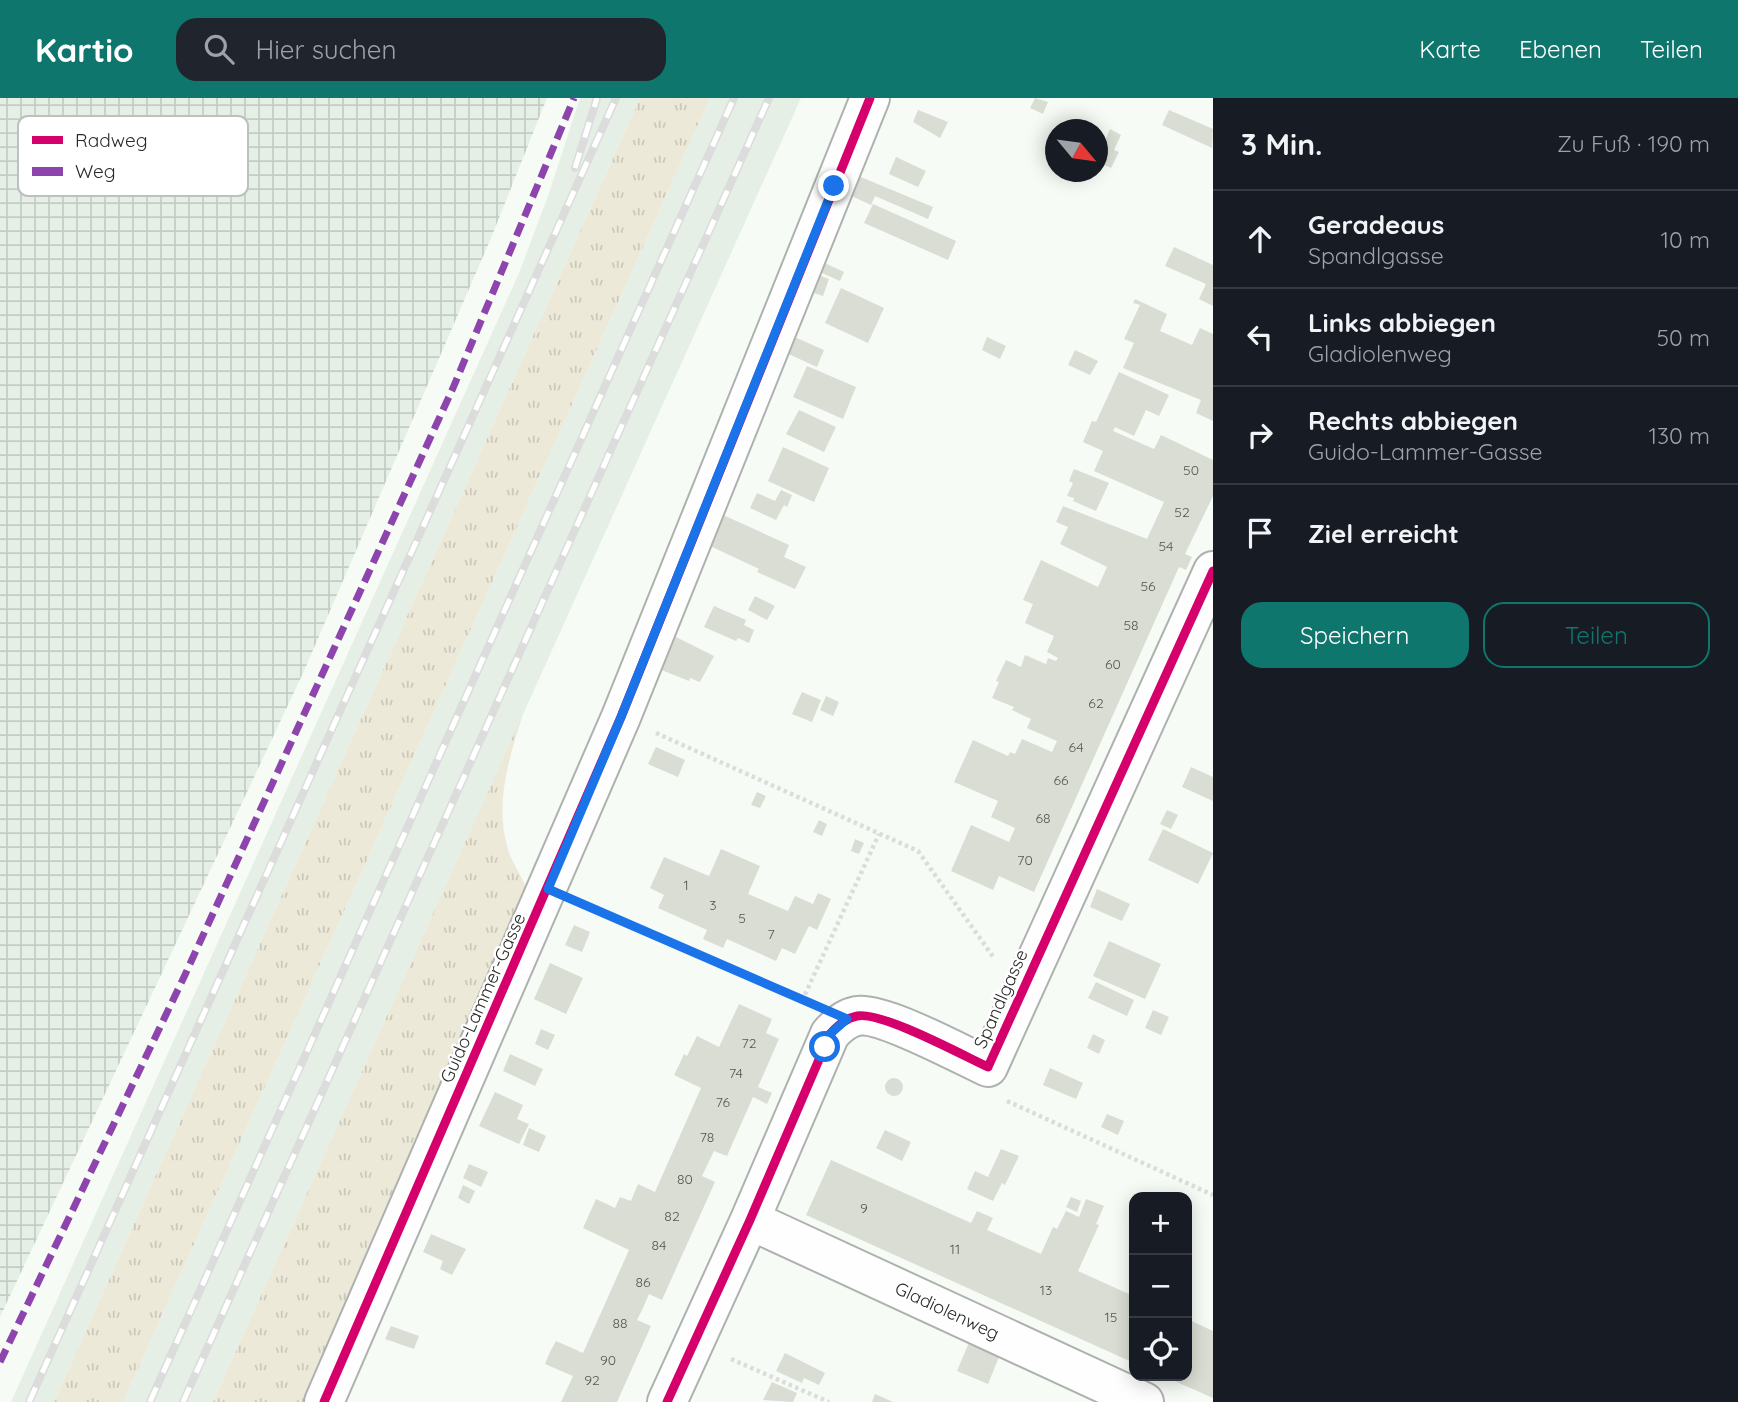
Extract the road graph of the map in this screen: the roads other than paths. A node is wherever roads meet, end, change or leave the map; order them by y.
1 (870, 98) edge
2 (1213, 570) edge
3 (750, 1220) junction
4 (324, 1402) edge
5 (667, 1402) edge
6 (1144, 1402) edge

1 - 4 street, Guido-Lammer-Gasse
2 - 3 street, Spandlgasse
3 - 5 street
3 - 6 street, Gladiolenweg

